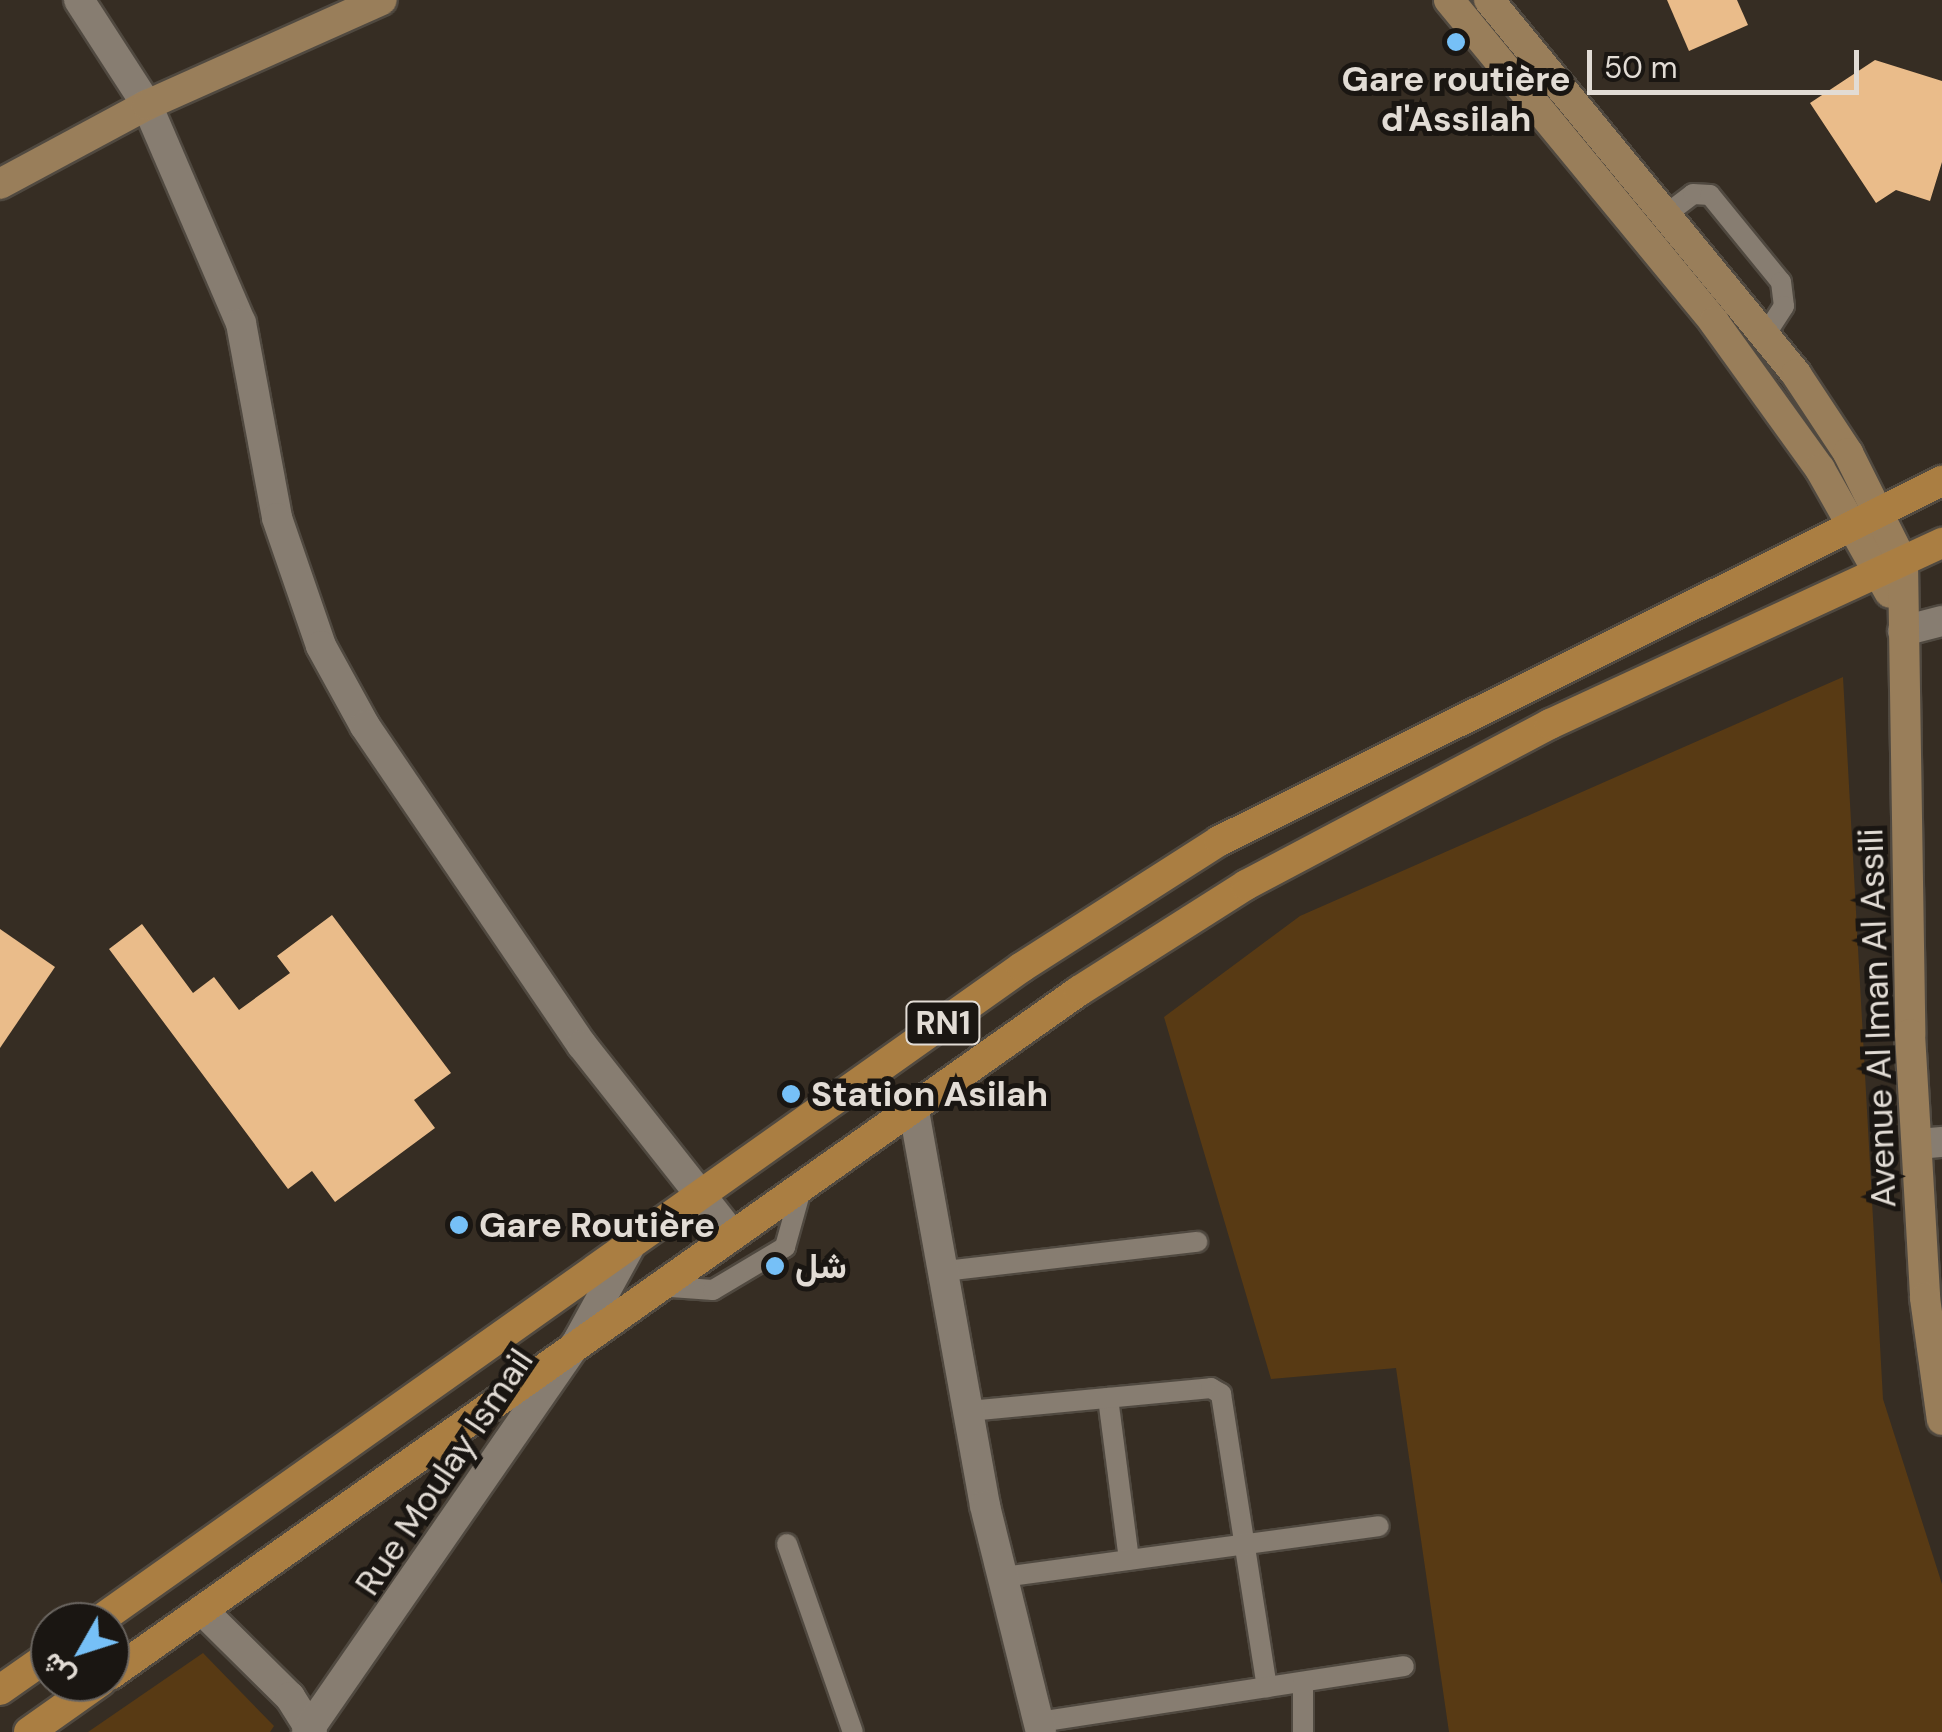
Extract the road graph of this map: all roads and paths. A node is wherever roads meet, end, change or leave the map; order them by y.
1 (79, 0) edge
2 (382, 0) edge
3 (1449, 0) edge
4 (1488, 0) edge
5 (147, 105) junction
6 (0, 184) edge
7 (1668, 214) junction
8 (1765, 335) junction
9 (1942, 481) edge
10 (1880, 511) junction
11 (1851, 524) junction
12 (1942, 543) edge
13 (1890, 569) junction
14 (1942, 621) edge
15 (1903, 622) junction
16 (914, 1111) junction
17 (1930, 1143) edge
18 (802, 1186) junction
19 (700, 1192) junction
20 (731, 1234) junction
21 (1197, 1242) dead end
22 (630, 1246) junction
23 (944, 1271) junction
24 (655, 1286) junction
25 (580, 1339) junction
26 (1108, 1398) junction
27 (968, 1411) junction
28 (1942, 1420) edge
29 (1379, 1526) dead end
30 (787, 1544) dead end
31 (1244, 1544) junction
32 (1129, 1560) junction
33 (1003, 1577) junction
34 (125, 1602) edge
35 (202, 1610) junction
36 (130, 1661) edge
37 (1404, 1666) dead end
38 (30, 1669) edge
39 (1303, 1682) junction
40 (1267, 1687) junction
41 (0, 1690) edge
42 (72, 1702) edge
43 (1040, 1727) edge
44 (310, 1731) edge
45 (29, 1732) edge
46 (853, 1732) edge
47 (1302, 1732) edge

1 - 5 street
2 - 5 street
3 - 11 street
4 - 7 street
5 - 6 street
5 - 19 street
7 - 8 street
7 - 8 lane
8 - 10 street
9 - 10 main road, RN1
10 - 11 main road, RN1
10 - 13 street
11 - 13 street
11 - 19 main road, RN1
12 - 13 main road, RN1
13 - 15 street, Avenue Al Iman Al Assili
13 - 16 main road, RN1
14 - 15 street
15 - 17 street, Avenue Al Iman Al Assili
16 - 18 main road, RN1
16 - 23 street
17 - 28 street, Avenue Al Iman Al Assili
18 - 20 main road, RN1
18 - 24 lane
19 - 20 street
19 - 22 main road, RN1
20 - 24 main road, RN1
21 - 23 lane
22 - 25 street, Rue Moulay Ismail
22 - 34 main road, RN1
23 - 27 street
24 - 25 main road, RN1
25 - 35 main road, RN1
25 - 44 street, Rue Moulay Ismail
26 - 27 lane
26 - 31 lane
26 - 32 lane
27 - 33 street
29 - 31 lane
30 - 46 lane
31 - 32 lane
31 - 40 lane
32 - 33 lane
33 - 43 street
35 - 36 main road, RN1
35 - 44 street
37 - 39 lane
38 - 41 main road
39 - 40 lane
39 - 47 lane
40 - 43 lane
42 - 45 main road

